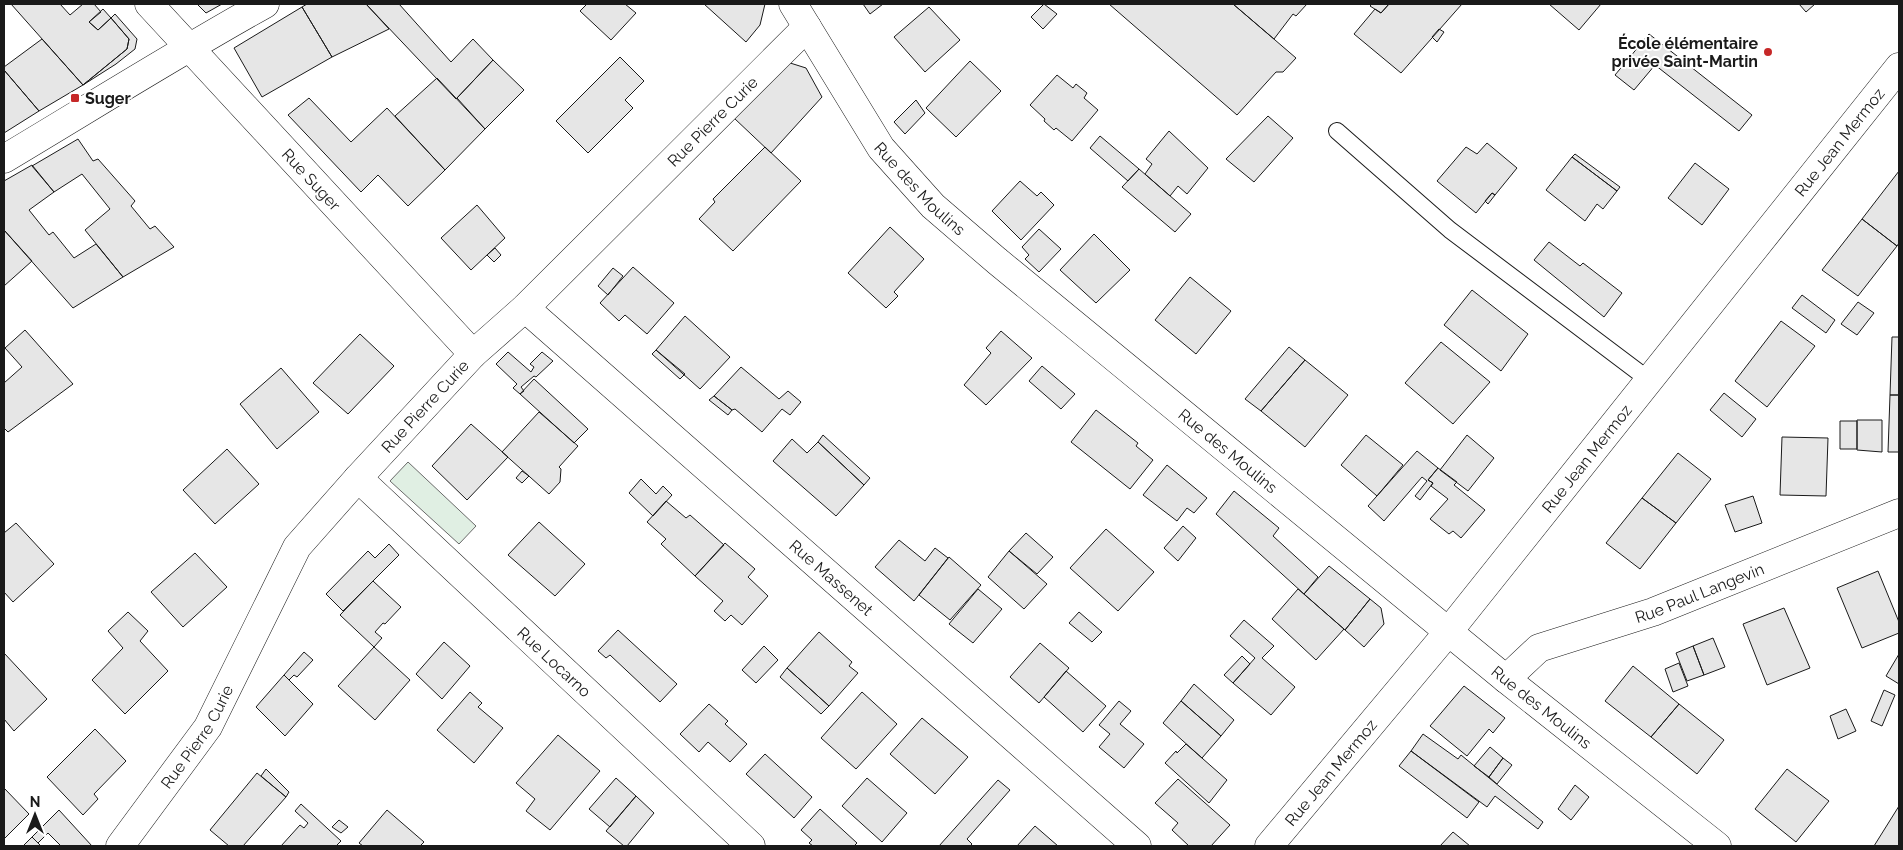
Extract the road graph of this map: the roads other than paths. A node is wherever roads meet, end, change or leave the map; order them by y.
1 (149, 4) edge
2 (265, 4) edge
3 (793, 4) edge
4 (807, 27) junction
5 (189, 47) junction
6 (1899, 67) edge
7 (1337, 131) dead end
8 (4, 158) edge
9 (525, 308) junction
10 (473, 354) junction
11 (1650, 380) junction
12 (358, 478) junction
13 (1899, 514) edge
14 (1449, 631) junction
15 (1506, 679) junction
16 (120, 846) edge
17 (751, 846) edge
18 (1137, 846) edge
19 (1269, 846) edge
20 (1717, 846) edge

1 - 5 street, Rue Suger
2 - 5 street
3 - 4 street, Rue des Moulins
4 - 9 street, Rue Pierre Curie
4 - 14 street, Rue des Moulins
5 - 8 street
5 - 10 street, Rue Suger
6 - 11 street, Rue Jean Mermoz
7 - 11 lane
9 - 10 street, Rue Pierre Curie
9 - 18 street, Rue Massenet
10 - 12 street, Rue Pierre Curie
11 - 14 street, Rue Jean Mermoz
12 - 16 street, Rue Pierre Curie
12 - 17 street, Rue Locarno
13 - 15 street, Rue Paul Langevin
14 - 15 street, Rue des Moulins
14 - 19 street, Rue Jean Mermoz
15 - 20 street, Rue des Moulins

